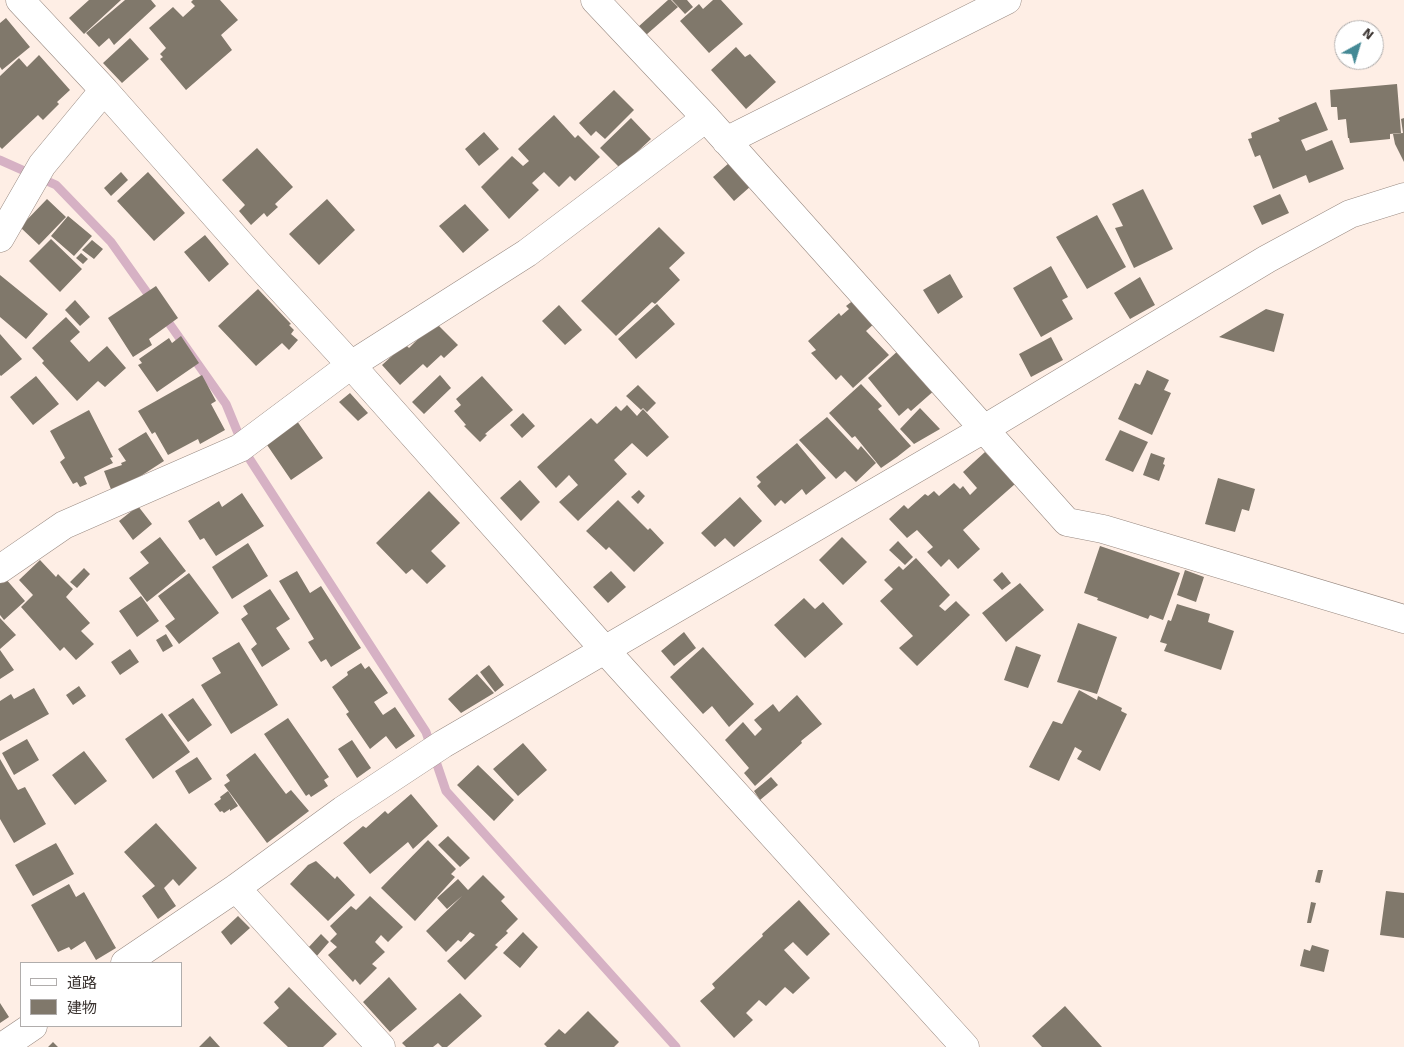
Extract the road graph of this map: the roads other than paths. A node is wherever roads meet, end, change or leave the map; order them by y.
1 (20, 0) edge
2 (595, 0) edge
3 (1007, 0) edge
4 (104, 90) junction
5 (706, 118) junction
6 (726, 141) junction
7 (1404, 197) edge
8 (0, 238) edge
9 (352, 365) junction
10 (984, 429) junction
11 (0, 569) edge
12 (1404, 619) edge
13 (604, 649) junction
14 (236, 888) junction
15 (126, 962) edge
16 (32, 1027) edge
17 (2, 1047) edge
18 (381, 1047) edge
19 (965, 1047) edge

1 - 4 street
2 - 5 street
3 - 6 street
4 - 8 street
4 - 9 street
5 - 6 street
5 - 9 street
6 - 10 street
7 - 10 street
9 - 11 street
9 - 13 street
10 - 12 street
10 - 13 street
13 - 14 street
13 - 19 street
14 - 15 street
14 - 18 street
16 - 17 street

